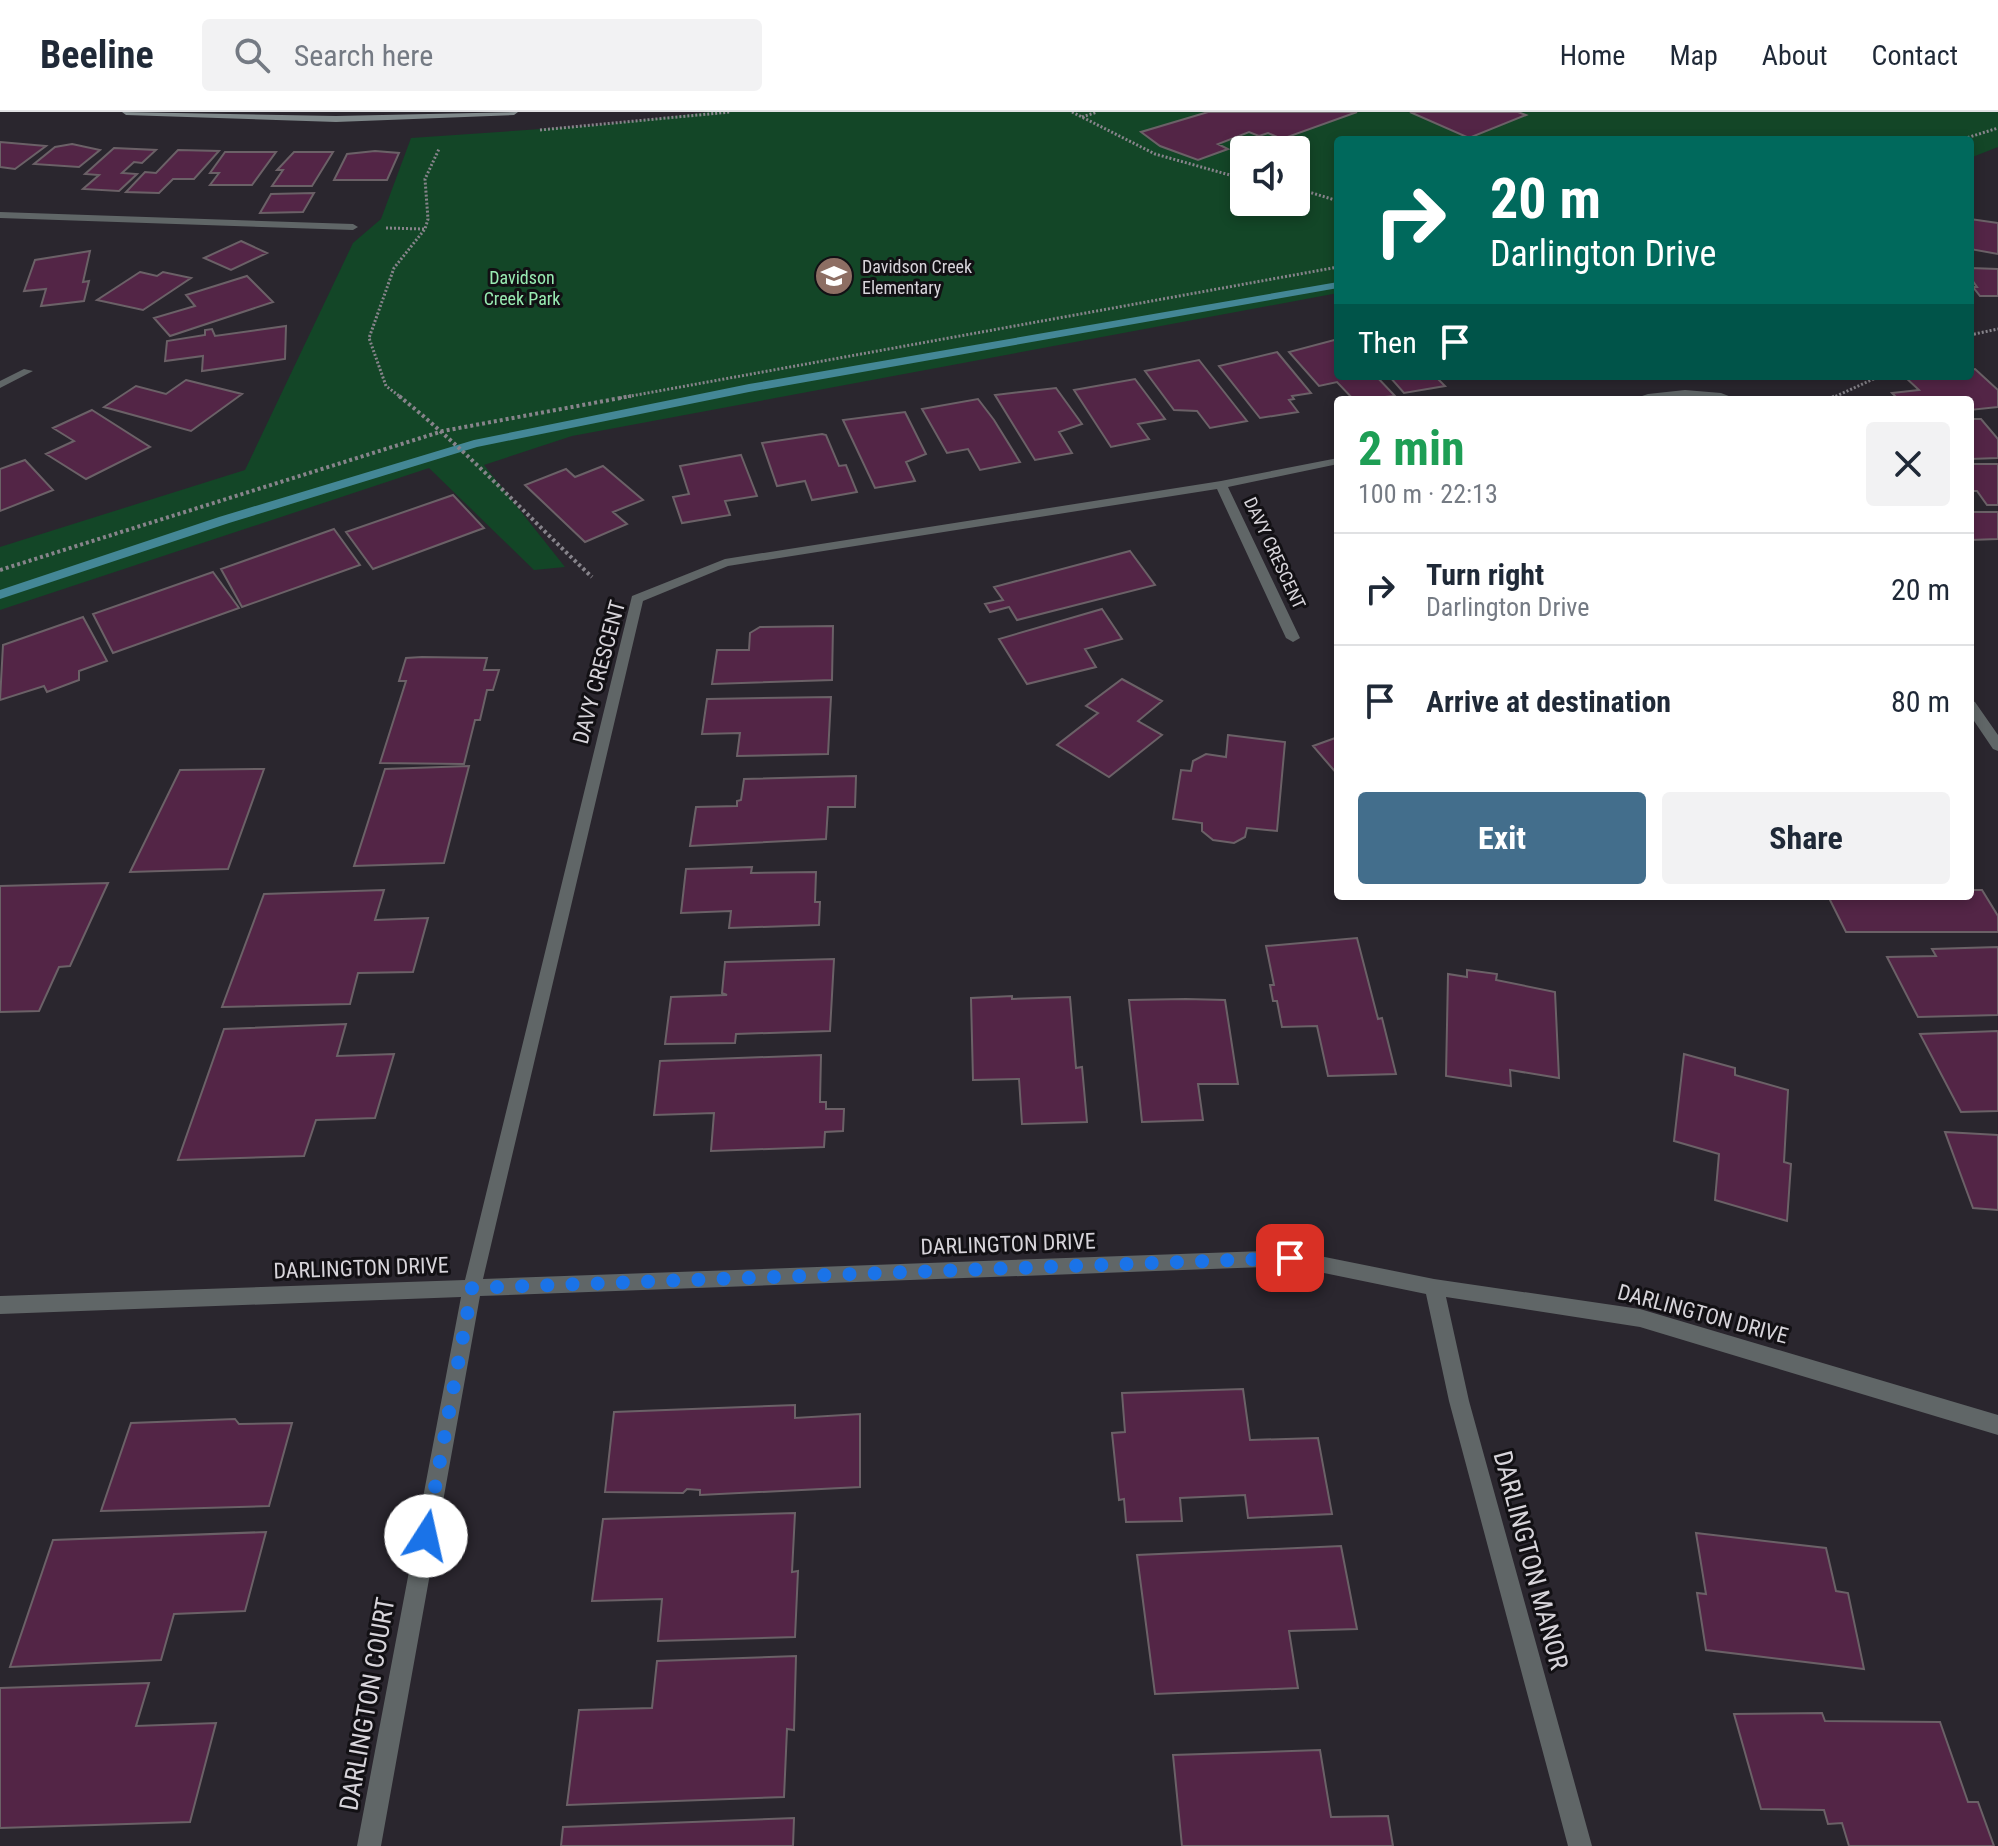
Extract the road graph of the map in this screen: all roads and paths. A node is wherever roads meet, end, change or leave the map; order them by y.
1 (126, 112) edge
2 (514, 112) edge
3 (730, 112) edge
4 (1072, 112) edge
5 (1097, 112) edge
6 (271, 115) edge
7 (1081, 118) junction
8 (1998, 128) edge
9 (538, 130) dead end
10 (1973, 136) edge
11 (445, 137) dead end
12 (1230, 175) edge
13 (1310, 192) edge
14 (1334, 200) edge
15 (0, 215) edge
16 (353, 227) dead end
17 (1334, 268) edge
18 (1998, 329) edge
19 (1974, 334) edge
20 (28, 371) dead end
21 (1871, 380) edge
22 (0, 385) edge
23 (1654, 396) edge
24 (1723, 396) edge
25 (1836, 396) edge
26 (443, 431) junction
27 (1334, 462) edge
28 (1221, 485) junction
29 (0, 570) edge
30 (592, 577) dead end
31 (1293, 638) dead end
32 (1974, 711) edge
33 (1998, 746) edge
34 (1434, 1287) junction
35 (472, 1288) junction
36 (0, 1305) edge
37 (1998, 1425) edge
38 (369, 1846) edge
39 (1580, 1846) edge

1 - 6 street
2 - 6 street
3 - 9 path
4 - 7 path
5 - 7 path
7 - 12 path
8 - 10 path
11 - 26 path
13 - 14 path
15 - 16 street
17 - 26 path
18 - 19 path
20 - 22 street
21 - 25 path
23 - 24 street
26 - 29 path
26 - 30 path
27 - 28 street, DAVY CRESCENT
28 - 31 street, DAVY CRESCENT
28 - 35 street, DAVY CRESCENT
32 - 33 street
34 - 35 street, DARLINGTON DRIVE
34 - 37 street, DARLINGTON DRIVE
34 - 39 street, DARLINGTON MANOR
35 - 36 street, DARLINGTON DRIVE
35 - 38 street, DARLINGTON COURT

